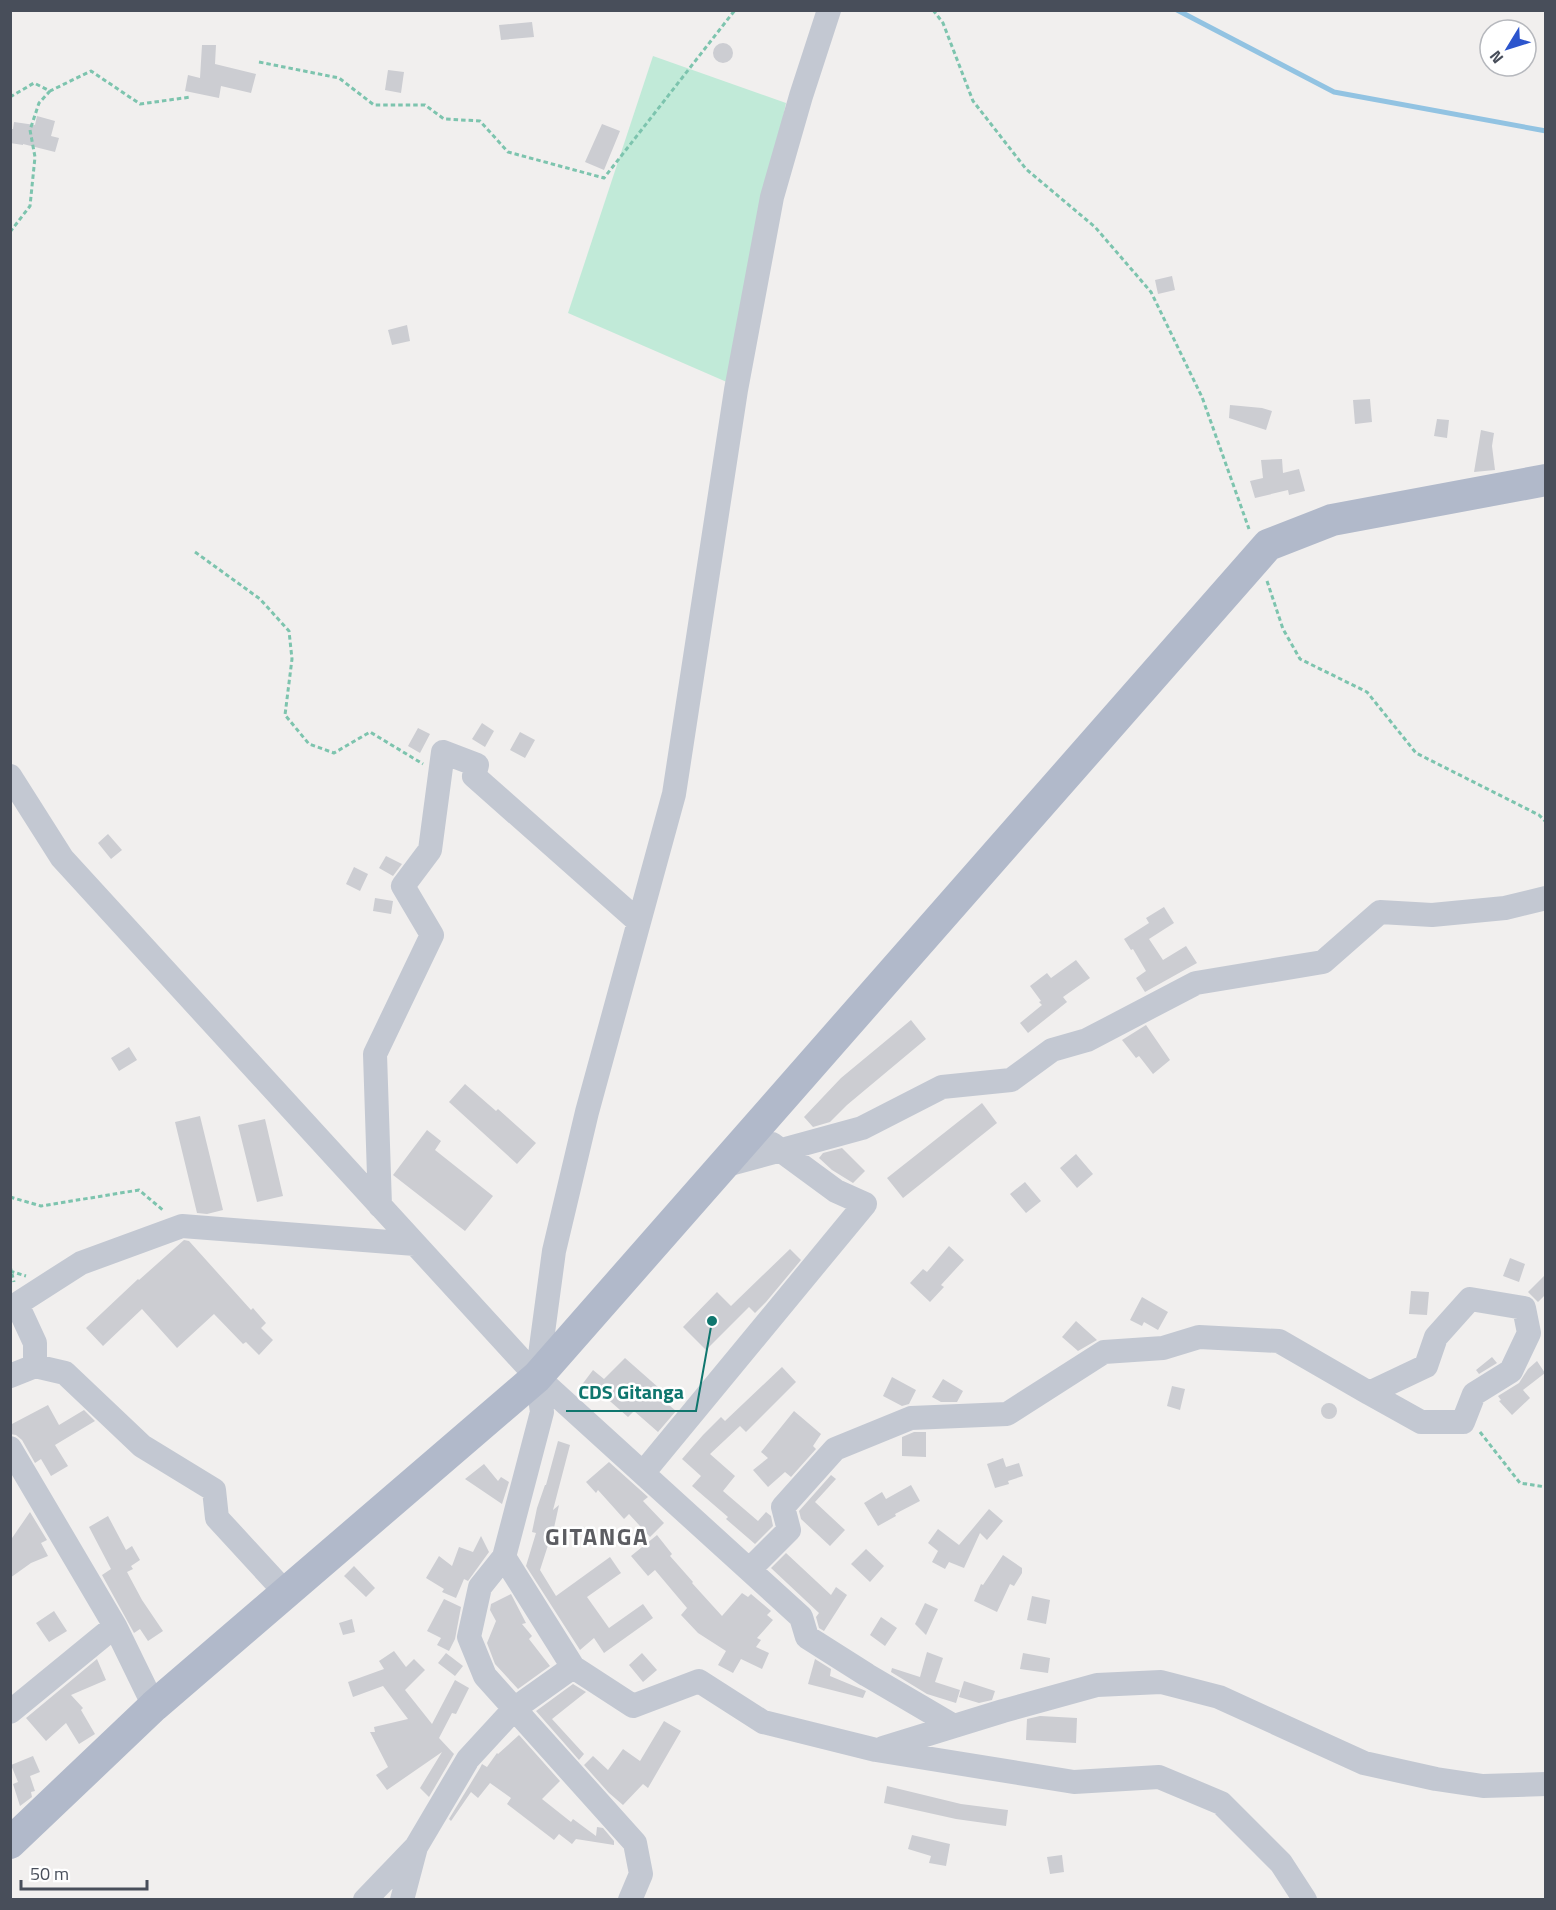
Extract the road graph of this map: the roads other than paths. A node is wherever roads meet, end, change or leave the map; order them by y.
1 (829, 10) edge
2 (1545, 480) edge
3 (10, 776) edge
4 (1545, 898) edge
5 (639, 922) junction
6 (754, 1131) junction
7 (780, 1150) junction
8 (723, 1166) junction
9 (380, 1206) junction
10 (415, 1244) junction
11 (35, 1366) junction
12 (10, 1376) edge
13 (537, 1377) junction
14 (1369, 1393) junction
15 (10, 1448) edge
16 (643, 1473) junction
17 (504, 1557) junction
18 (750, 1569) junction
19 (286, 1593) junction
20 (115, 1626) junction
21 (573, 1667) junction
22 (154, 1706) junction
23 (514, 1709) junction
24 (10, 1712) edge
25 (954, 1726) junction
26 (876, 1750) junction
27 (1545, 1784) edge
28 (10, 1843) edge
29 (416, 1847) junction
30 (365, 1899) edge
31 (402, 1899) edge
32 (630, 1899) edge
33 (1305, 1899) edge

1 - 5 street
2 - 6 main road
3 - 9 street
4 - 7 street
5 - 9 street
5 - 13 street
6 - 7 street
6 - 8 main road
7 - 8 street
7 - 16 street
8 - 13 main road
9 - 10 street
10 - 11 street
10 - 13 street
11 - 12 street
11 - 19 street
13 - 16 street
13 - 17 street
13 - 19 main road
14 - 14 street
14 - 18 street
15 - 20 street
16 - 18 street
17 - 21 street
17 - 23 street
18 - 25 street
19 - 22 main road
20 - 22 street
20 - 24 street
21 - 23 street
21 - 26 street
22 - 28 main road
23 - 29 street
23 - 32 street
25 - 26 street
25 - 27 street
26 - 33 street
29 - 30 street
29 - 31 street

